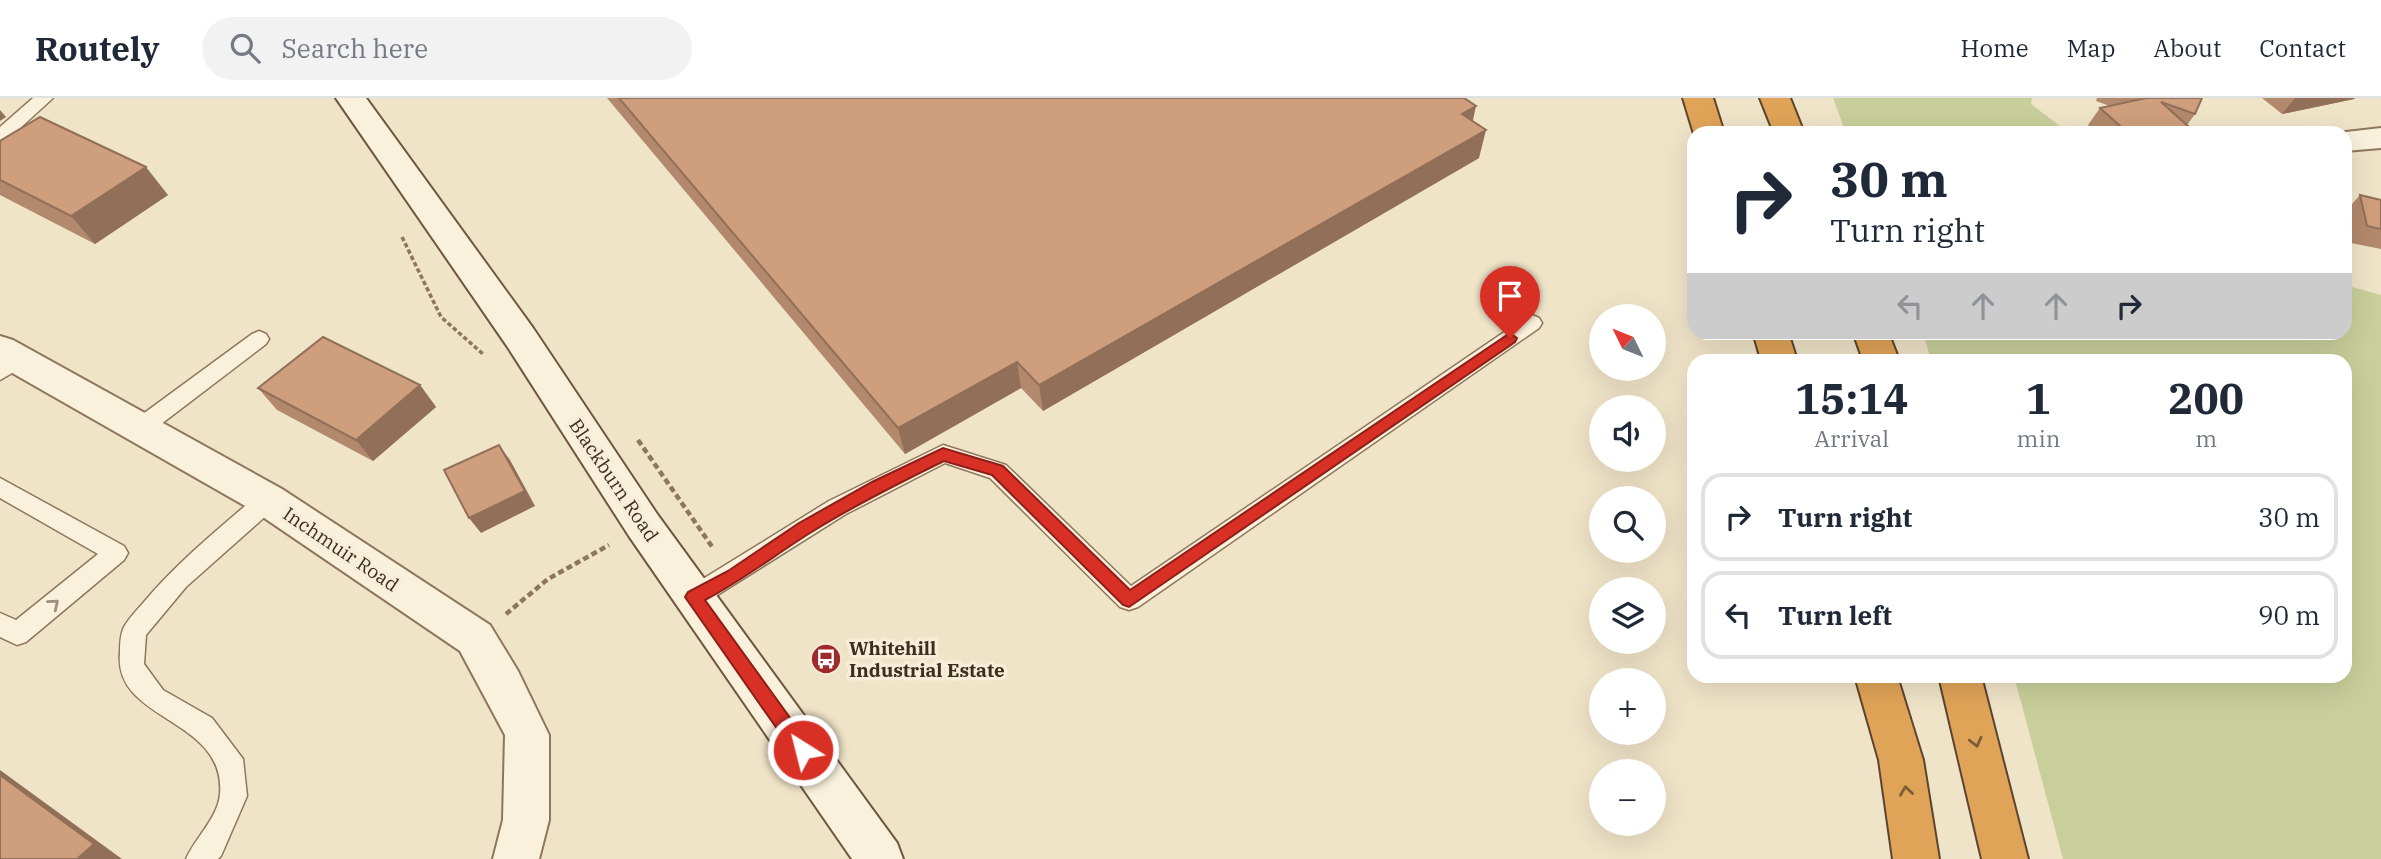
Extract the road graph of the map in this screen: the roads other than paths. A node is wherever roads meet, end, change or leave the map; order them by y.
1 (44, 98) edge
2 (351, 98) edge
3 (1698, 98) edge
4 (1775, 98) edge
5 (1707, 126) edge
6 (1786, 126) edge
7 (0, 137) edge
8 (2381, 138) edge
9 (2352, 140) edge
10 (1532, 323) dead end
11 (259, 339) dead end
12 (6, 360) edge
13 (140, 428) junction
14 (0, 487) edge
15 (268, 500) junction
16 (694, 597) junction
17 (0, 624) edge
18 (1878, 683) edge
19 (1961, 683) edge
20 (200, 859) edge
21 (516, 859) edge
22 (880, 859) edge
23 (1916, 859) edge
24 (2005, 859) edge

1 - 7 lane
2 - 16 main road, Blackburn Road
3 - 5 highway
4 - 6 highway
8 - 9 main road
10 - 16 lane
11 - 13 lane
12 - 13 main road, Inchmuir Road
13 - 15 main road, Inchmuir Road
17 -> 14 lane
15 - 20 lane
15 - 21 main road, Inchmuir Road
16 - 22 main road, Blackburn Road
23 -> 18 highway
19 -> 24 highway

